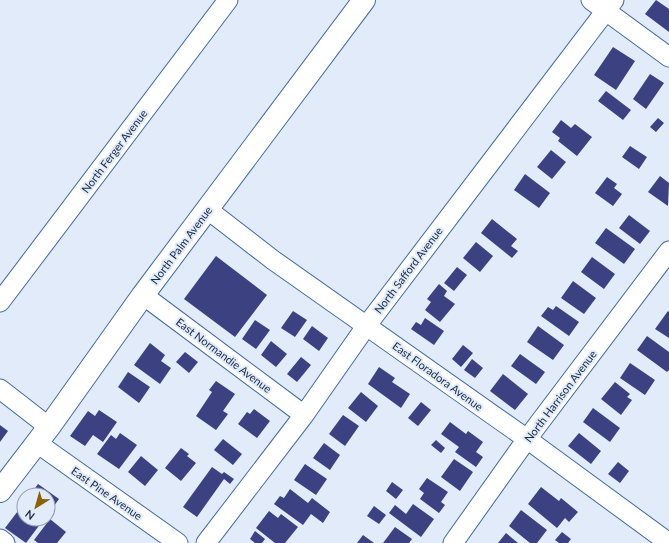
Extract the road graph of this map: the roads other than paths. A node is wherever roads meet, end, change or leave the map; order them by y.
1 (228, 0) edge
2 (364, 0) edge
3 (591, 0) edge
4 (610, 6) edge
5 (669, 57) edge
6 (207, 209) junction
7 (669, 251) edge
8 (143, 295) junction
9 (0, 302) edge
10 (367, 325) junction
11 (0, 389) edge
12 (304, 415) junction
13 (43, 435) junction
14 (527, 439) junction
15 (0, 491) edge
16 (0, 539) edge
17 (5, 543) edge
18 (178, 543) edge
19 (206, 543) edge
20 (452, 543) edge
21 (669, 543) edge

1 - 9 street, North Ferger Avenue
2 - 6 main road, North Palm Avenue
3 - 4 street
4 - 5 street
4 - 10 street, North Safford Avenue
6 - 8 main road, North Palm Avenue
6 - 10 street, East Floradora Avenue
7 - 14 street, North Harrison Avenue
8 - 12 street, East Normandie Avenue
8 - 13 main road, North Palm Avenue
10 - 12 street, North Safford Avenue
10 - 14 street, East Floradora Avenue
11 - 13 street, East Pine Avenue
12 - 19 street, North Safford Avenue
13 - 15 main road, North Palm Avenue
13 - 18 street, East Pine Avenue
14 - 20 street, North Harrison Avenue
14 - 21 street, East Floradora Avenue
16 - 17 street

